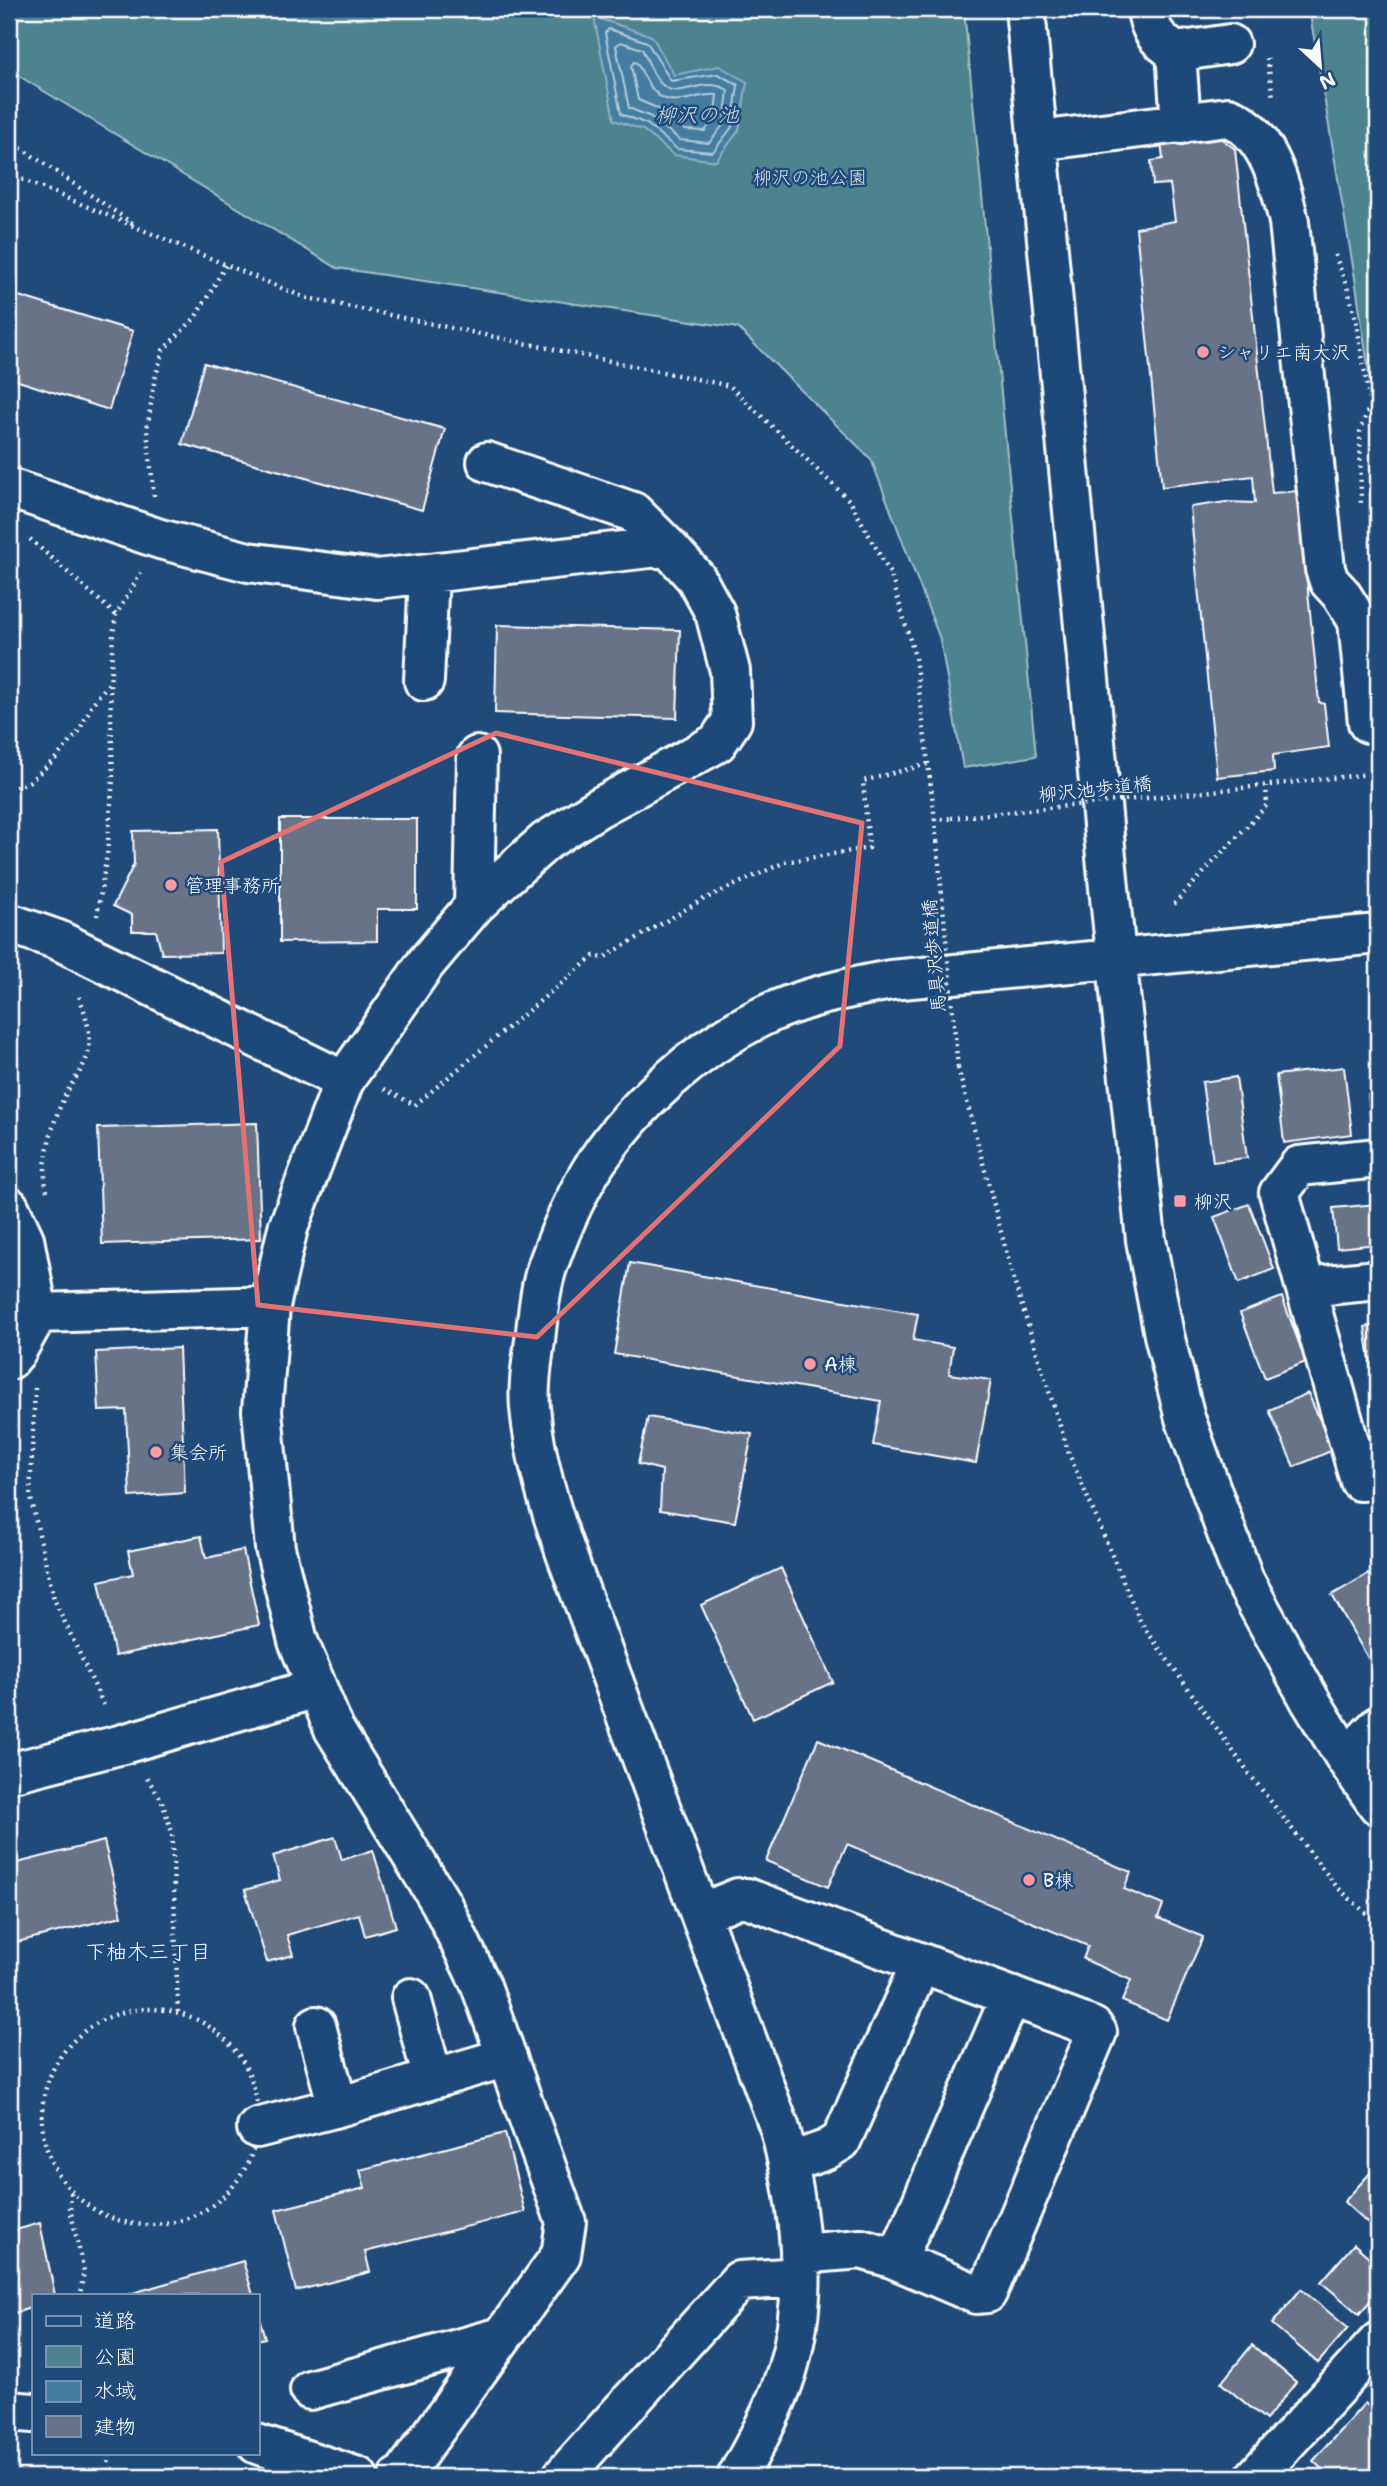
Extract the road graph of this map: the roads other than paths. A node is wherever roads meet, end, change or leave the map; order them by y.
1 (1025, 9) edge
2 (1147, 9) edge
3 (1230, 44) dead end
4 (1176, 52) junction
5 (1181, 124) junction
6 (1038, 141) junction
7 (487, 462) dead end
8 (9, 488) edge
9 (667, 547) junction
10 (429, 574) junction
11 (424, 681) dead end
12 (1368, 723) dead end
13 (477, 756) dead end
14 (474, 906) junction
15 (9, 923) edge
16 (1378, 934) edge
17 (1117, 959) junction
18 (348, 1076) junction
19 (1378, 1158) edge
20 (9, 1207) edge
21 (1378, 1280) edge
22 (1306, 1287) junction
23 (270, 1306) junction
24 (38, 1313) junction
25 (9, 1360) edge
26 (1378, 1480) edge
27 (317, 1688) junction
28 (1378, 1726) edge
29 (1346, 1759) junction
30 (9, 1773) edge
31 (1378, 1805) edge
32 (701, 1913) junction
33 (921, 1963) junction
34 (1011, 1996) junction
35 (411, 1998) dead end
36 (316, 2026) dead end
37 (508, 2057) junction
38 (433, 2079) junction
39 (338, 2107) junction
40 (257, 2128) road end
41 (789, 2163) junction
42 (897, 2260) junction
43 (800, 2266) junction
44 (501, 2337) junction
45 (1378, 2342) edge
46 (310, 2390) dead end
47 (9, 2411) edge
48 (32, 2413) edge
49 (259, 2445) edge
50 (358, 2477) edge
51 (398, 2477) edge
52 (562, 2477) edge
53 (737, 2477) edge
54 (1255, 2477) edge

1 - 6 street
2 - 4 street
3 - 4 street
4 - 5 street
5 - 6 street
5 - 12 street
6 - 17 street
7 - 9 street
8 - 10 street
9 - 10 street
9 - 14 street
10 - 11 street
13 - 14 street
14 - 18 street
15 - 18 street
16 - 17 street
17 - 29 street
17 - 32 street
18 - 23 street
19 - 22 street
20 - 24 street
21 - 22 street
22 - 26 street
23 - 24 street
23 - 27 street
24 - 25 street
27 - 30 street
27 - 37 street
28 - 29 street
29 - 31 street
32 - 33 street
32 - 41 street
33 - 34 street
33 - 41 street
34 - 42 street
34 - 42 street
35 - 38 street
36 - 39 street
37 - 38 street
37 - 44 street
38 - 39 street
39 - 40 street
41 - 43 street
42 - 43 street
43 - 52 street
43 - 53 street
44 - 46 street
44 - 51 street
45 - 54 street
47 - 48 street
49 - 50 street

